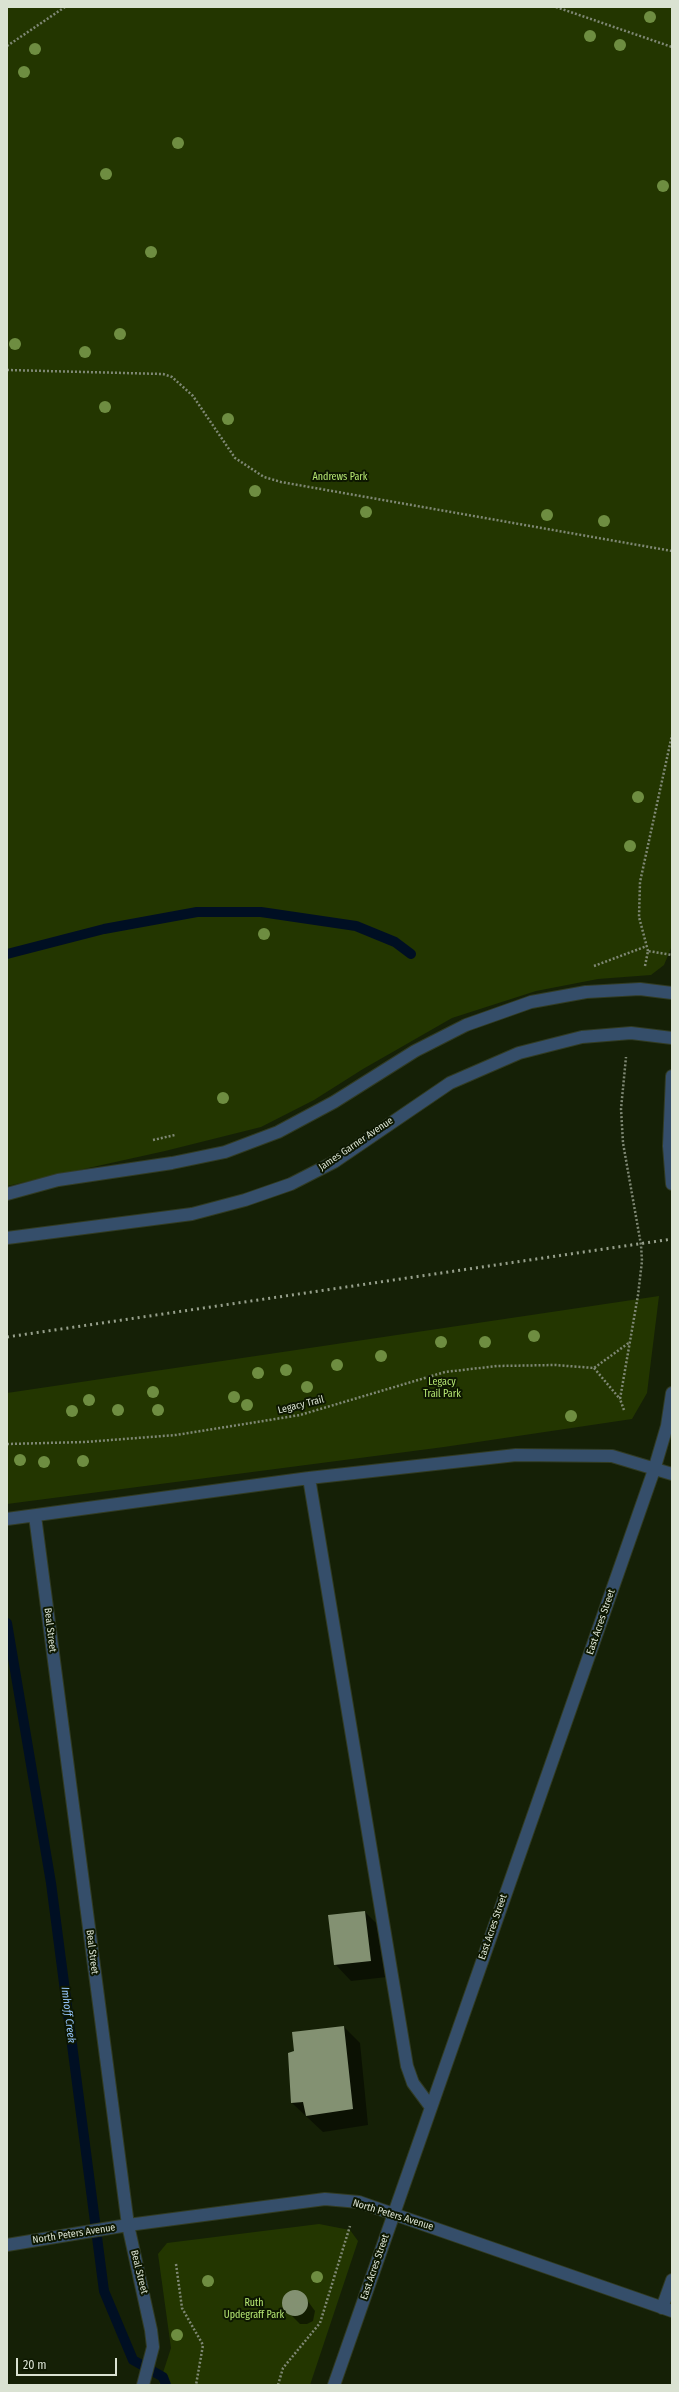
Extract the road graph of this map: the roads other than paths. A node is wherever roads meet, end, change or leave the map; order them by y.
1 (672, 993) edge
2 (672, 1038) edge
3 (672, 1076) edge
4 (672, 1184) edge
5 (7, 1194) edge
6 (7, 1238) edge
7 (672, 1393) edge
8 (654, 1470) junction
9 (672, 1474) edge
10 (309, 1478) junction
11 (35, 1516) junction
12 (7, 1519) edge
13 (430, 2106) junction
14 (394, 2213) junction
15 (128, 2225) junction
16 (7, 2244) edge
17 (672, 2280) edge
18 (667, 2309) edge
19 (143, 2385) edge
20 (334, 2385) edge

1 - 5 street
2 - 6 street, James Garner Avenue
3 - 4 street
7 - 8 street, East Acres Street
8 - 9 street
8 - 10 street
8 - 13 street, East Acres Street
10 - 11 street
10 - 13 street
11 - 12 street
11 - 15 street, Beal Street
13 - 14 street, East Acres Street
14 - 15 street, North Peters Avenue
14 - 18 street, North Peters Avenue
14 - 20 street, East Acres Street
15 - 16 street, North Peters Avenue
15 - 19 street, Beal Street
17 - 18 street

